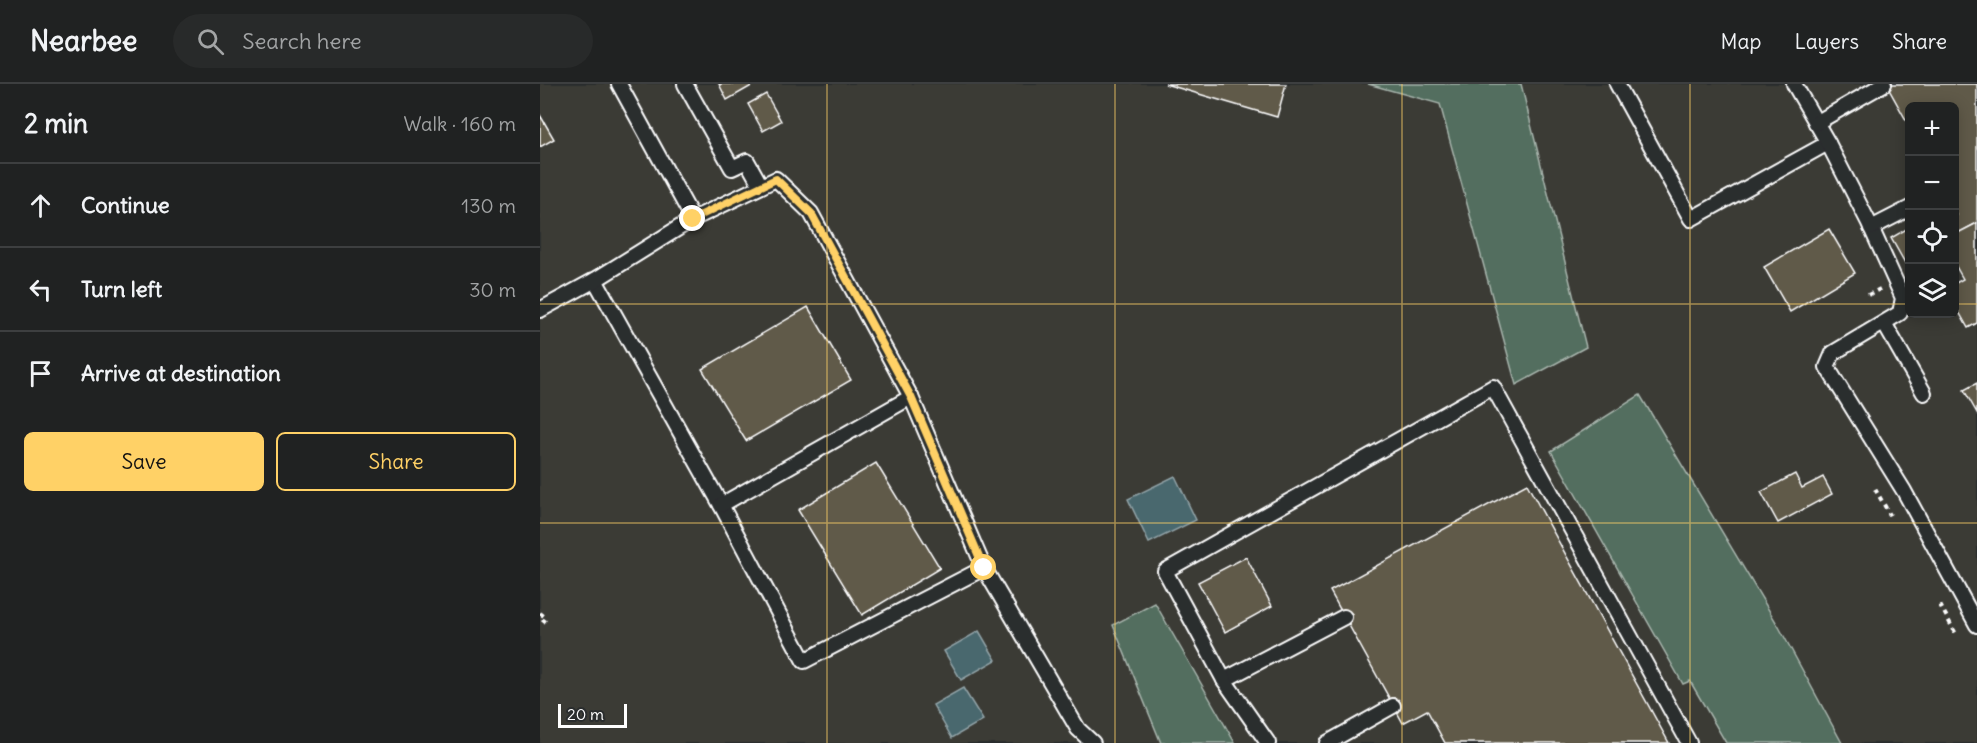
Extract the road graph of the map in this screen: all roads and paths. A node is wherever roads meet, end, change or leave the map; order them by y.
1 (619, 84) edge
2 (685, 84) edge
3 (1617, 84) edge
4 (1794, 84) edge
5 (1884, 84) edge
6 (1816, 123) junction
7 (1828, 143) junction
8 (762, 186) junction
9 (1906, 210) edge
10 (693, 219) junction
11 (1871, 228) junction
12 (595, 280) junction
13 (540, 310) edge
14 (1884, 323) junction
15 (1924, 393) dead end
16 (911, 397) junction
17 (1875, 489) dead end
18 (721, 505) junction
19 (1890, 515) dead end
20 (984, 568) junction
21 (1940, 606) dead end
22 (540, 613) edge
23 (1344, 616) dead end
24 (1977, 625) edge
25 (540, 626) edge
26 (1956, 634) dead end
27 (1224, 680) junction
28 (1393, 706) dead end
29 (1093, 743) edge
30 (1268, 743) edge
31 (1327, 743) edge
32 (1689, 743) edge

1 - 10 lane
2 - 8 lane
3 - 7 lane
4 - 6 lane
5 - 6 lane
6 - 7 lane
7 - 11 lane
8 - 10 lane
8 - 16 lane
9 - 11 lane
10 - 12 lane
11 - 14 lane
12 - 13 lane
12 - 18 lane
14 - 15 lane
14 - 24 lane
16 - 18 lane
16 - 20 lane
17 - 19 path
18 - 20 lane
20 - 29 lane
21 - 26 path
22 - 25 path
23 - 27 lane
27 - 30 lane
27 - 32 lane
28 - 31 lane

